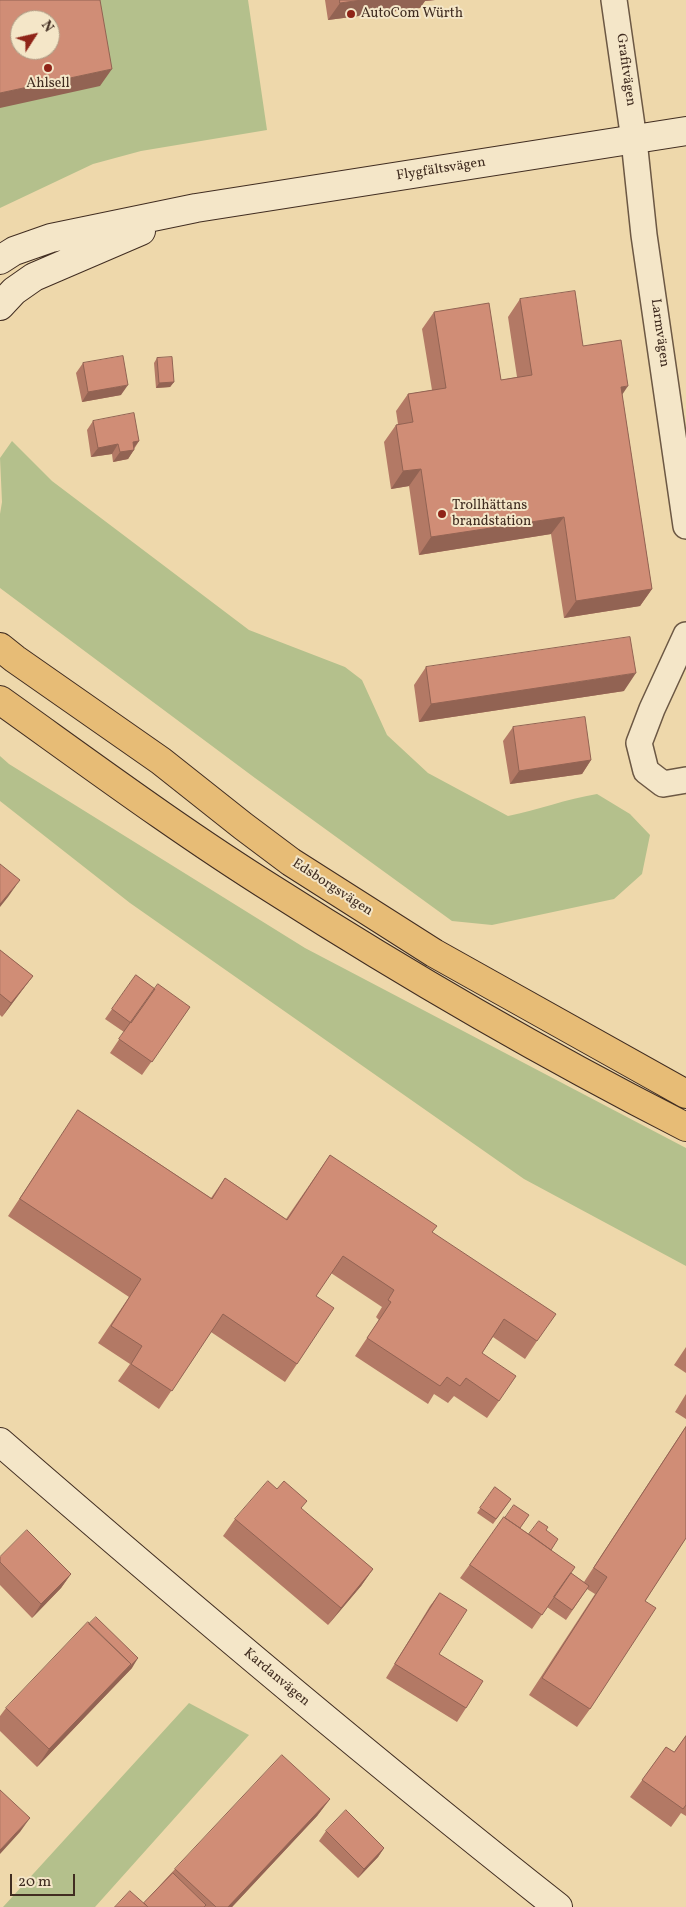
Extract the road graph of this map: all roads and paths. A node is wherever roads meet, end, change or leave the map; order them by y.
1 (614, 0) edge
2 (686, 131) edge
3 (634, 140) junction
4 (196, 208) junction
5 (0, 260) edge
6 (0, 306) edge
7 (686, 526) edge
8 (686, 635) edge
9 (0, 647) edge
10 (0, 700) edge
11 (686, 780) edge
12 (686, 1094) edge
13 (686, 1127) edge
14 (0, 1442) edge
15 (558, 1907) edge

1 - 3 street, Grafitvägen
2 - 3 street, Flygfältsvägen
3 - 4 street, Flygfältsvägen
3 - 7 street, Larmvägen
4 - 5 street, Flygfältsvägen
4 - 6 street, Flygfältsvägen
8 - 11 street
9 - 12 highway, Edsborgsvägen
10 - 13 highway
14 - 15 street, Kardanvägen

